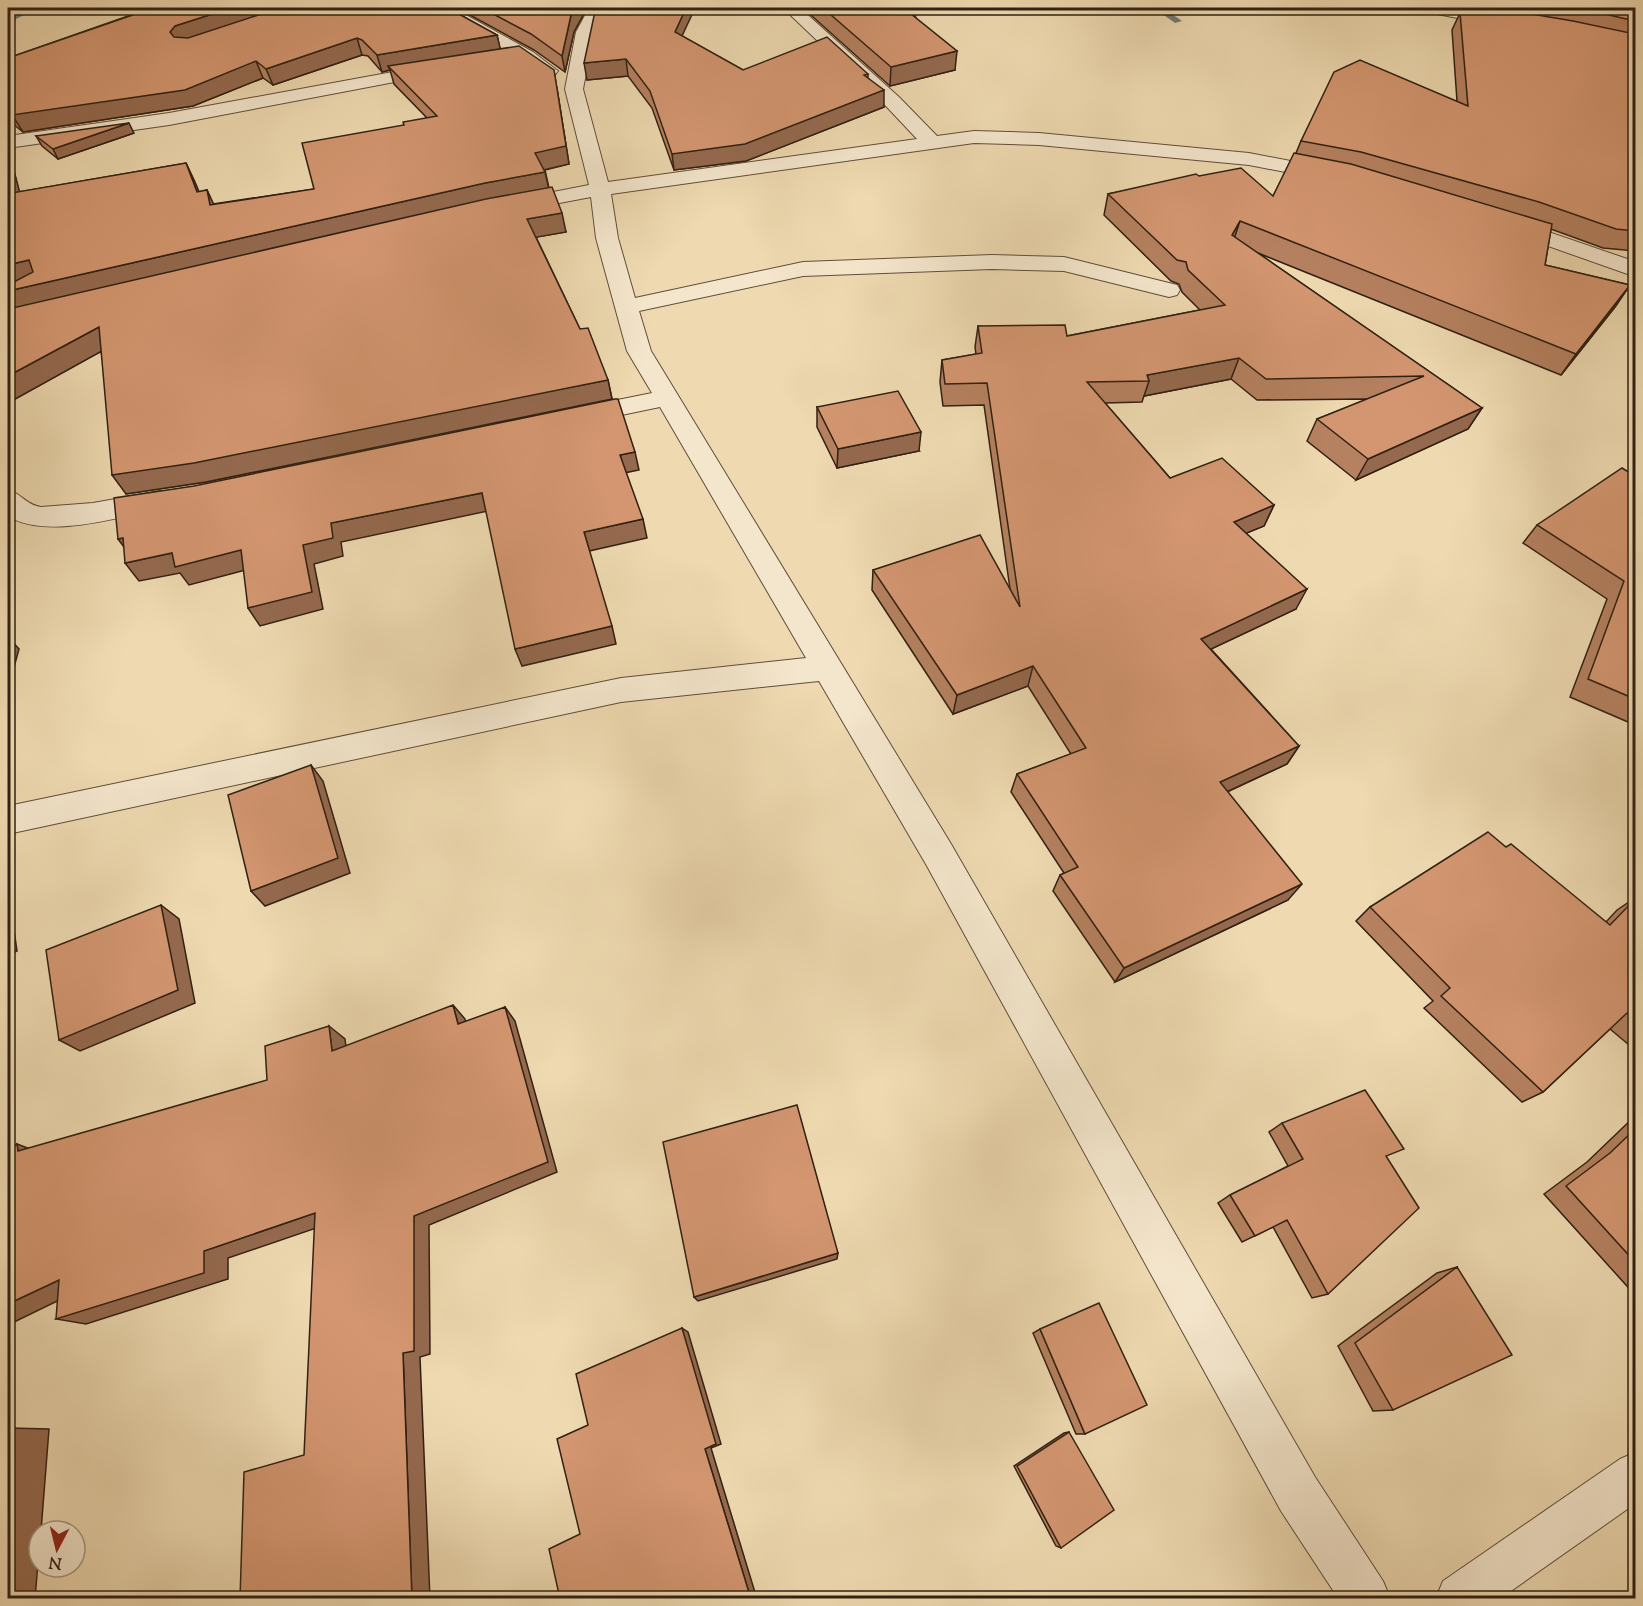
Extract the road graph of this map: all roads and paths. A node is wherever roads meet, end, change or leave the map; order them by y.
1 (442, 8) edge
2 (597, 8) edge
3 (791, 8) edge
4 (1432, 8) edge
5 (1520, 24) edge
6 (527, 56) junction
7 (492, 60) edge
8 (458, 65) edge
9 (574, 89) junction
10 (8, 142) edge
11 (932, 143) junction
12 (1346, 177) edge
13 (600, 189) junction
14 (491, 210) edge
15 (1489, 219) edge
16 (1635, 270) edge
17 (1169, 290) dead end
18 (626, 307) junction
19 (667, 398) junction
20 (552, 422) edge
21 (184, 497) edge
22 (8, 499) edge
23 (827, 668) junction
24 (8, 820) edge
25 (1635, 1475) edge
26 (1366, 1599) edge
27 (1460, 1599) edge

1 - 6 street
2 - 9 street
3 - 11 street
4 - 5 street
6 - 7 street
6 - 9 street
8 - 10 street
9 - 13 street
11 - 12 street
11 - 13 street
13 - 14 street
13 - 18 street
15 - 16 street
17 - 18 street
18 - 19 street
19 - 20 street
19 - 23 street
21 - 22 street
23 - 24 street
23 - 26 street
25 - 27 street

